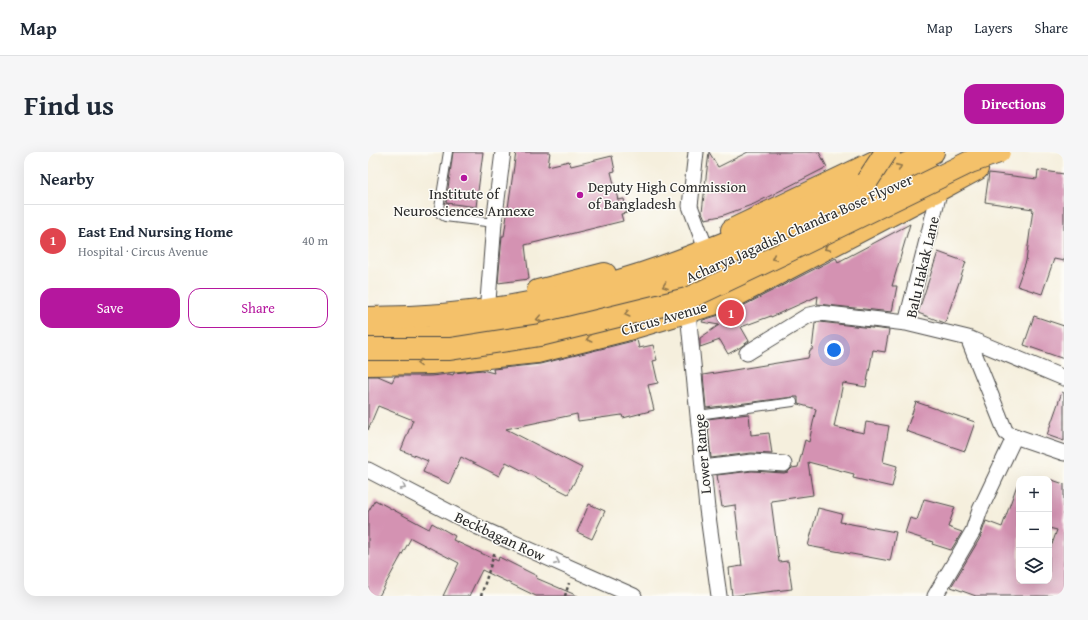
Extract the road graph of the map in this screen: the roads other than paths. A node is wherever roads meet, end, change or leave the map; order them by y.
1 (448, 152) edge
2 (503, 152) edge
3 (696, 152) edge
4 (886, 152) edge
5 (896, 152) edge
6 (933, 152) edge
7 (968, 152) edge
8 (994, 152) edge
9 (999, 152) edge
10 (867, 181) junction
11 (940, 190) junction
12 (494, 223) junction
13 (703, 241) junction
14 (488, 301) junction
15 (368, 311) edge
16 (688, 312) junction
17 (368, 318) edge
18 (906, 324) junction
19 (368, 338) edge
20 (968, 338) junction
21 (368, 349) edge
22 (747, 353) dead end
23 (368, 364) edge
24 (1064, 378) edge
25 (793, 402) dead end
26 (698, 415) junction
27 (1015, 436) junction
28 (1064, 453) edge
29 (784, 464) dead end
30 (703, 468) junction
31 (368, 470) edge
32 (634, 596) edge
33 (719, 596) edge
34 (935, 596) edge

1 - 12 lane
2 - 12 street
3 - 13 street
4 - 10 main road, bridge
5 - 13 main road
10 -> 6 main road, Acharya Jagadish Chandra Bose Flyover
7 -> 19 main road, Acharya Jagadish Chandra Bose Flyover
8 - 11 main road, Circus Avenue
9 -> 21 main road, bridge
10 - 17 main road, Acharya Jagadish Chandra Bose Flyover
11 -> 16 main road, Circus Avenue
11 - 18 street, Balu Hakak Lane
12 - 14 street
13 - 14 main road
14 - 15 main road
16 -> 23 main road, Circus Avenue
16 - 26 street, Lower Range
18 - 20 street, Balu Hakak Lane
18 - 22 street
20 - 24 street, Balu Hakak Lane
20 - 27 street
25 - 26 lane
26 - 30 street, Lower Range
27 - 28 street
27 - 34 street
29 - 30 street
30 - 33 street, Lower Range
31 -> 32 street, Beckbagan Row

